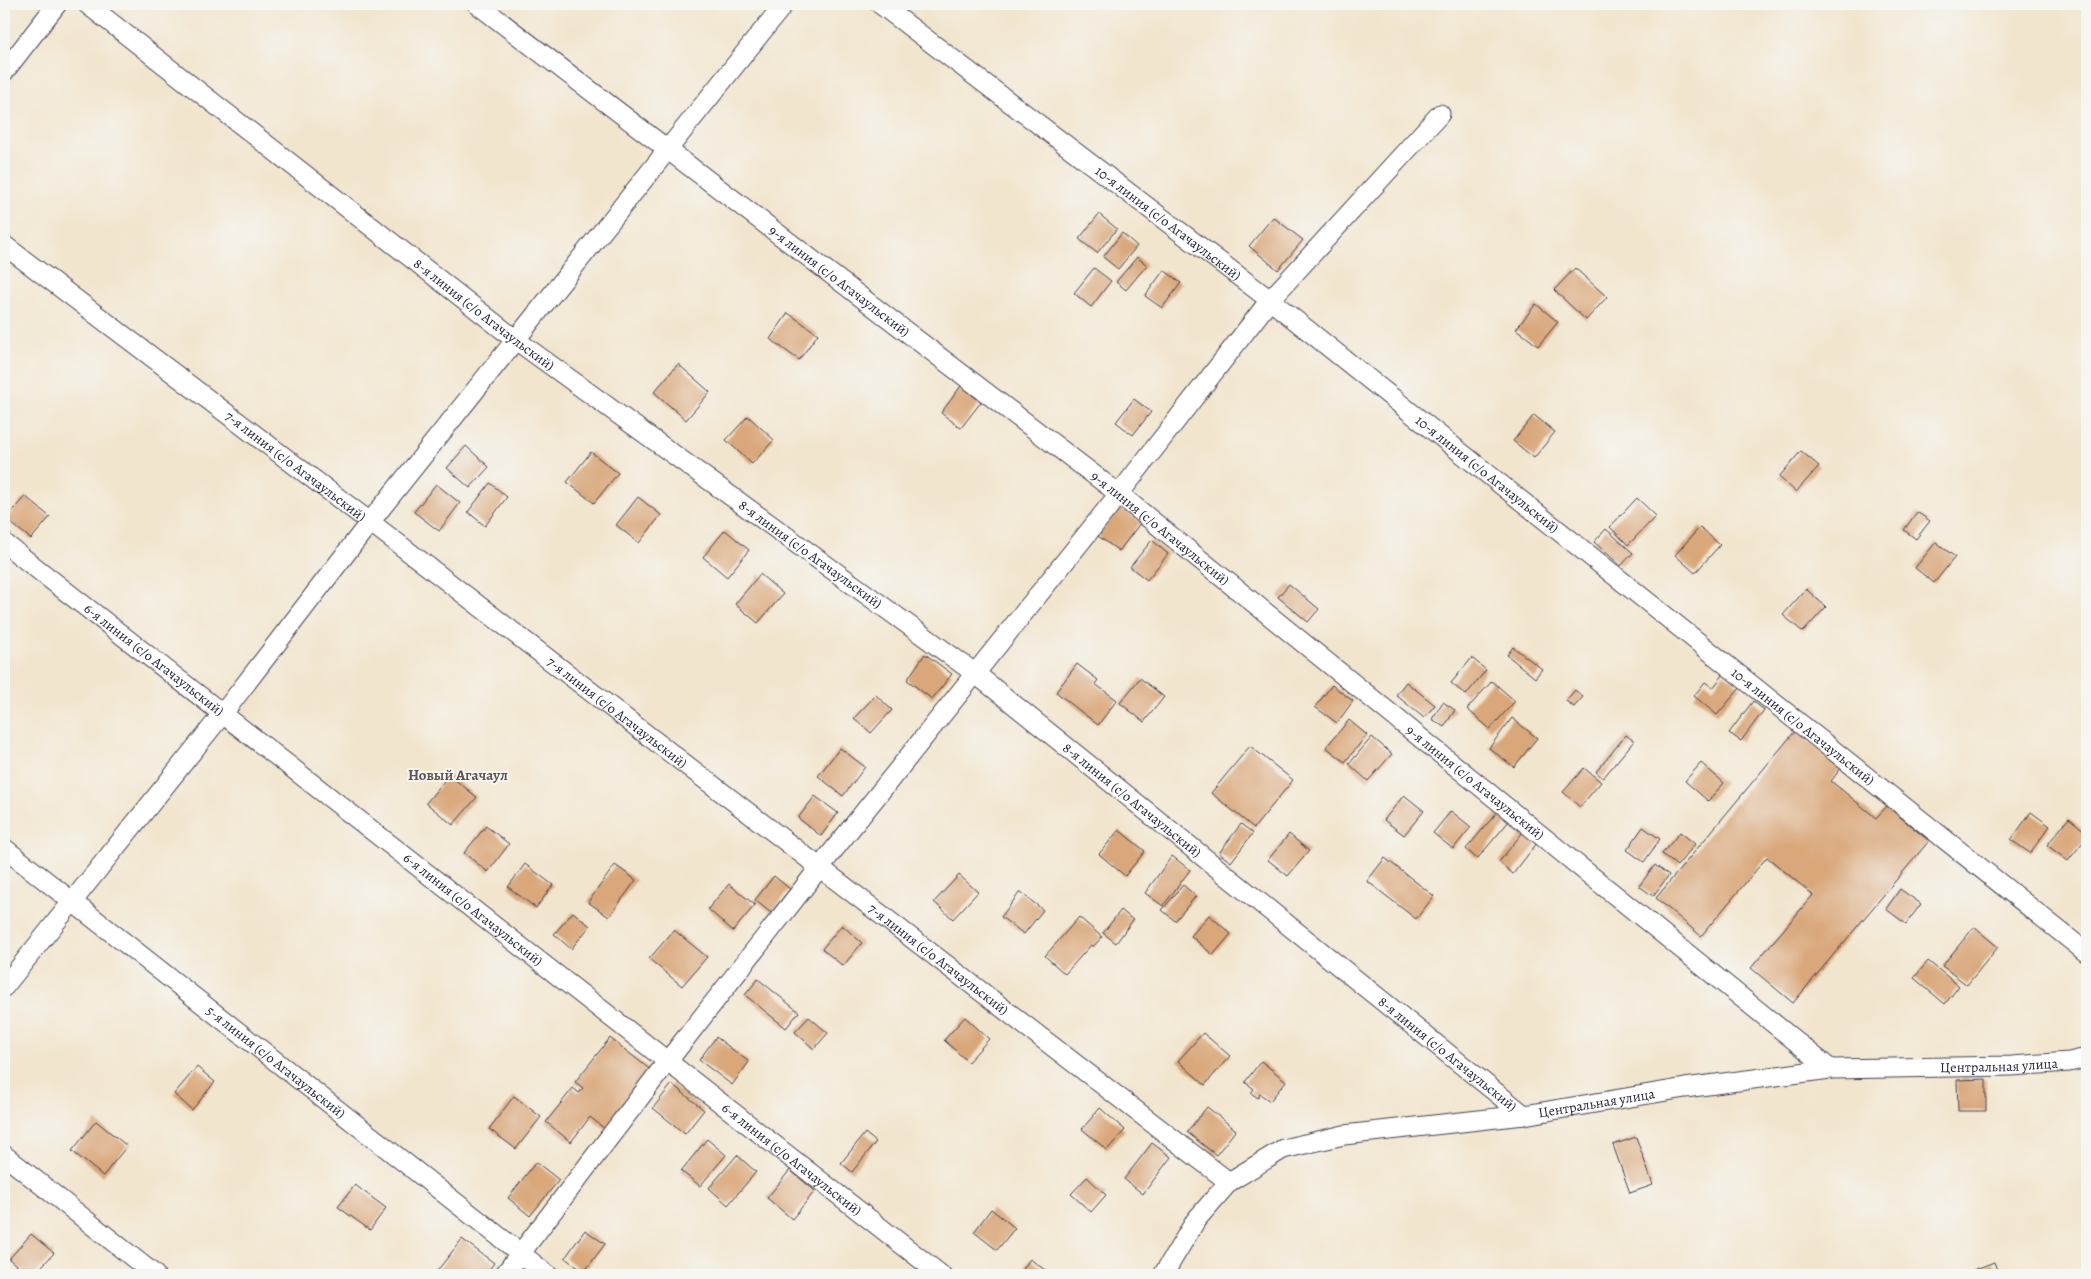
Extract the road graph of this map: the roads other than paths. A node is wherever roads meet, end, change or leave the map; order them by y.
1 (57, 4) edge
2 (87, 4) edge
3 (477, 4) edge
4 (784, 4) edge
5 (880, 4) edge
6 (4, 72) edge
7 (1440, 114) dead end
8 (668, 150) junction
9 (4, 245) edge
10 (1270, 300) junction
11 (516, 340) junction
12 (1119, 494) junction
13 (370, 522) junction
14 (4, 544) edge
15 (976, 674) junction
16 (224, 712) junction
17 (4, 848) edge
18 (820, 867) junction
19 (72, 900) junction
20 (2087, 953) edge
21 (4, 987) edge
22 (2087, 1058) edge
23 (667, 1062) junction
24 (1830, 1069) junction
25 (1524, 1115) junction
26 (4, 1155) edge
27 (1230, 1182) junction
28 (521, 1254) junction
29 (155, 1275) edge
30 (504, 1275) edge
31 (548, 1275) edge
32 (941, 1275) edge
33 (1163, 1275) edge

1 - 6 street
2 - 11 street, 8-я линия (с/о Агачаульский)
3 - 8 street, 9-я линия (с/о Агачаульский)
4 - 8 street
5 - 10 street, 10-я линия (с/о Агачаульский)
7 - 10 street
8 - 11 street
8 - 12 street, 9-я линия (с/о Агачаульский)
9 - 13 street, 7-я линия (с/о Агачаульский)
10 - 12 street
10 - 20 street, 10-я линия (с/о Агачаульский)
11 - 13 street
11 - 15 street, 8-я линия (с/о Агачаульский)
12 - 15 street
12 - 24 street, 9-я линия (с/о Агачаульский)
13 - 16 street
13 - 18 street, 7-я линия (с/о Агачаульский)
14 - 16 street, 6-я линия (с/о Агачаульский)
15 - 18 street
15 - 25 street, 8-я линия (с/о Агачаульский)
16 - 19 street
16 - 23 street, 6-я линия (с/о Агачаульский)
17 - 19 street, 5-я линия (с/о Агачаульский)
18 - 23 street
18 - 27 street, 7-я линия (с/о Агачаульский)
19 - 21 street
19 - 28 street, 5-я линия (с/о Агачаульский)
22 - 24 street, Центральная улица
23 - 28 street
23 - 32 street, 6-я линия (с/о Агачаульский)
24 - 25 street, Центральная улица
25 - 27 street, Центральная улица
26 - 29 street
27 - 33 street, Центральная улица
28 - 30 street
28 - 31 street, 5-я линия (с/о Агачаульский)

